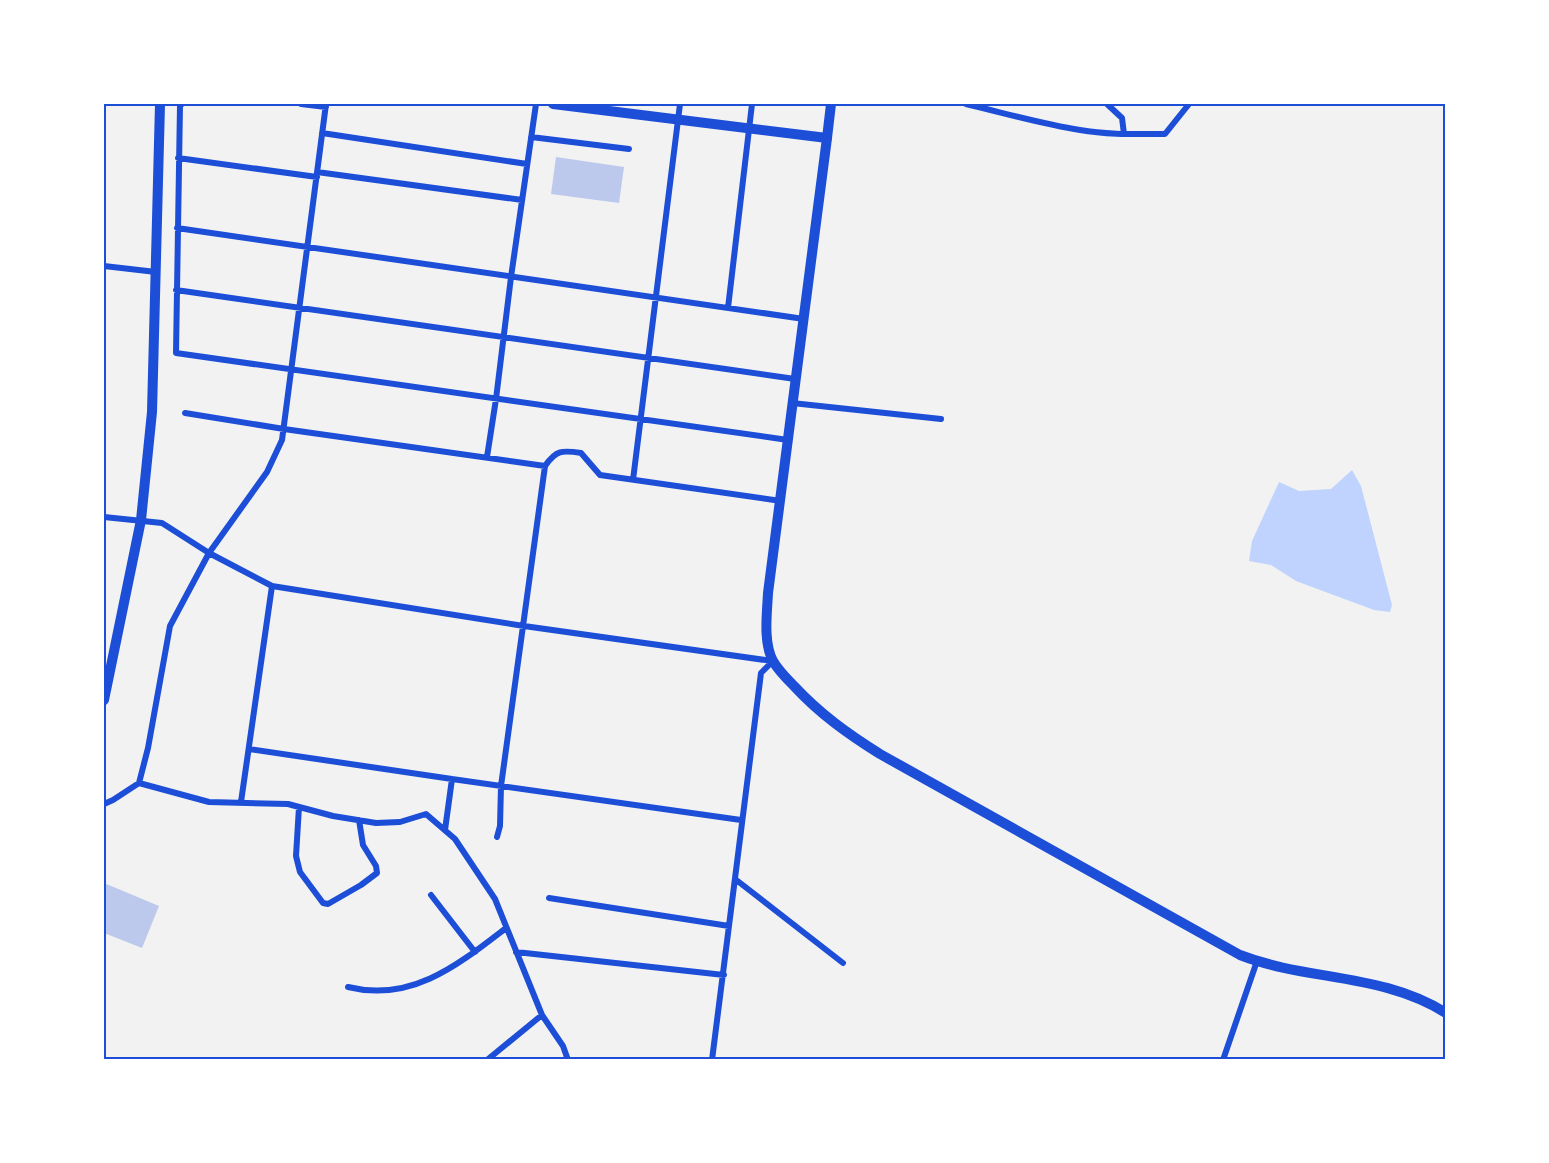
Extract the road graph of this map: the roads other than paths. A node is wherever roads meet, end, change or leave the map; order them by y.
1 (160, 104) edge
2 (182, 104) edge
3 (301, 104) edge
4 (536, 104) edge
5 (553, 104) edge
6 (680, 104) edge
7 (752, 104) edge
8 (831, 104) edge
9 (966, 104) edge
10 (1107, 104) edge
11 (1189, 104) edge
12 (326, 105) edge
13 (679, 119) junction
14 (750, 128) junction
15 (322, 133) junction
16 (1124, 134) junction
17 (531, 137) junction
18 (827, 138) junction
19 (629, 149) dead end
20 (178, 158) junction
21 (527, 164) junction
22 (317, 175) junction
23 (522, 200) junction
24 (177, 228) junction
25 (308, 247) junction
26 (104, 266) edge
27 (156, 272) junction
28 (511, 277) junction
29 (176, 290) junction
30 (656, 298) junction
31 (300, 308) junction
32 (728, 308) junction
33 (804, 319) junction
34 (504, 337) junction
35 (648, 358) junction
36 (292, 369) junction
37 (795, 379) junction
38 (496, 399) junction
39 (792, 403) junction
40 (185, 413) dead end
41 (941, 419) dead end
42 (642, 420) junction
43 (284, 429) junction
44 (788, 440) junction
45 (487, 457) junction
46 (545, 466) junction
47 (633, 480) junction
48 (781, 501) junction
49 (104, 517) edge
50 (141, 520) junction
51 (209, 553) junction
52 (272, 586) junction
53 (524, 626) junction
54 (773, 661) junction
55 (104, 700) edge
56 (249, 749) junction
57 (452, 779) junction
58 (139, 783) junction
59 (501, 786) junction
60 (241, 802) junction
61 (104, 804) edge
62 (299, 807) junction
63 (359, 820) junction
64 (741, 820) junction
65 (445, 830) junction
66 (497, 837) dead end
67 (735, 879) junction
68 (431, 895) dead end
69 (549, 898) dead end
70 (729, 926) junction
71 (506, 928) junction
72 (475, 952) junction
73 (516, 952) junction
74 (1257, 961) junction
75 (843, 963) dead end
76 (724, 975) junction
77 (348, 987) dead end
78 (1446, 1013) edge
79 (542, 1016) junction
80 (487, 1059) edge
81 (568, 1059) edge
82 (712, 1059) edge
83 (1223, 1059) edge

1 - 27 main road
2 - 20 street
3 - 12 street
4 - 17 street
5 - 13 main road
6 - 13 street
7 - 14 street
8 - 18 main road
9 - 16 street
10 - 16 street
11 - 16 street
12 - 15 street
13 - 14 main road
13 - 30 street
14 - 18 main road
14 - 32 street
15 - 21 street
15 - 22 street
17 - 19 street
17 - 21 street
18 - 33 main road
20 - 22 street
20 - 24 street
21 - 23 street
22 - 23 street
22 - 25 street
23 - 28 street
24 - 25 street
24 - 29 street
25 - 28 street
25 - 31 street
26 - 27 street
27 - 50 main road
28 - 30 street
28 - 34 street
29 - 31 street
29 - 36 street
30 - 32 street
30 - 35 street
31 - 34 street
31 - 36 street
32 - 33 street
33 - 37 main road
34 - 35 street
34 - 38 street
35 - 37 street
35 - 42 street
36 - 38 street
36 - 43 street
37 - 39 main road
38 - 42 street
38 - 45 street
39 - 41 street
39 - 44 main road
40 - 43 street
42 - 44 street
42 - 47 street
43 - 45 street
43 - 51 street
44 - 48 main road
45 - 46 street
46 - 47 street
46 - 53 street
47 - 48 street
48 - 54 main road
49 - 50 street
50 - 51 street
50 - 55 main road
51 - 52 street
51 - 58 street
52 - 53 street
52 - 56 street
53 - 54 street
53 - 59 street
54 - 64 street
54 - 74 main road
56 - 57 street
56 - 60 street
57 - 59 street
57 - 65 street
58 - 60 street
58 - 61 street
59 - 64 street
59 - 66 street
60 - 62 street
62 - 63 street
62 - 63 street
63 - 65 street
64 - 67 street
65 - 71 street
67 - 70 street
67 - 75 street
68 - 72 street
69 - 70 street
70 - 76 street
71 - 72 street
71 - 73 street
72 - 77 street
73 - 76 street
73 - 79 street
74 - 78 main road
74 - 83 street
76 - 82 street
79 - 80 street
79 - 81 street

